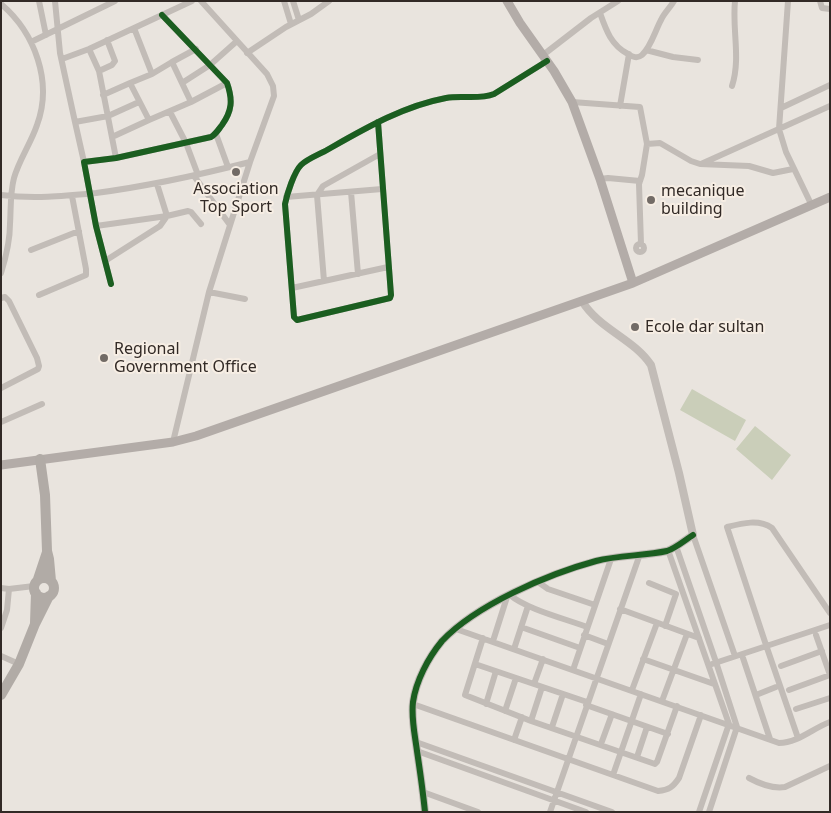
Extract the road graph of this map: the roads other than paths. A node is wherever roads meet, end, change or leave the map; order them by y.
1 (39, 1) edge
2 (55, 1) edge
3 (115, 1) edge
4 (192, 1) edge
5 (201, 1) edge
6 (284, 1) edge
7 (293, 1) edge
8 (328, 1) edge
9 (507, 1) edge
10 (618, 1) edge
11 (674, 1) edge
12 (735, 1) edge
13 (788, 1) edge
14 (820, 1) edge
15 (1, 4) edge
16 (830, 9) edge
17 (600, 13) junction
18 (162, 15) junction
19 (299, 20) junction
20 (291, 24) junction
21 (134, 28) junction
22 (57, 29) junction
23 (46, 36) junction
24 (107, 40) junction
25 (237, 41) junction
26 (31, 42) junction
27 (89, 49) junction
28 (196, 49) junction
29 (646, 50) junction
30 (247, 53) junction
31 (628, 54) junction
32 (545, 58) junction
33 (62, 59) junction
34 (698, 60) dead end
35 (172, 62) junction
36 (210, 65) junction
37 (98, 71) junction
38 (152, 74) junction
39 (182, 82) junction
40 (130, 83) junction
41 (227, 83) junction
42 (830, 85) edge
43 (732, 86) dead end
44 (103, 95) junction
45 (139, 102) junction
46 (191, 102) junction
47 (572, 102) junction
48 (620, 106) junction
49 (830, 106) edge
50 (781, 108) junction
51 (170, 112) junction
52 (108, 116) junction
53 (149, 120) junction
54 (75, 122) junction
55 (378, 122) junction
56 (779, 129) junction
57 (216, 134) junction
58 (112, 138) junction
59 (186, 143) junction
60 (647, 144) junction
61 (380, 154) junction
62 (116, 158) junction
63 (84, 162) junction
64 (250, 162) junction
65 (700, 164) junction
66 (228, 167) junction
67 (793, 169) junction
68 (196, 176) junction
69 (600, 179) junction
70 (640, 181) junction
71 (157, 184) junction
72 (382, 189) junction
73 (351, 192) junction
74 (90, 193) junction
75 (1, 194) edge
76 (317, 195) junction
77 (11, 196) junction
78 (72, 196) junction
79 (286, 197) junction
80 (830, 197) edge
81 (812, 206) junction
82 (167, 216) junction
83 (201, 224) dead end
84 (230, 225) junction
85 (96, 226) junction
86 (79, 231) junction
87 (641, 244) dead end
88 (31, 250) dead end
89 (4, 254) edge
90 (105, 262) junction
91 (388, 267) junction
92 (1, 273) edge
93 (358, 274) junction
94 (324, 280) junction
95 (633, 283) junction
96 (111, 284) dead end
97 (292, 288) junction
98 (209, 292) junction
99 (39, 295) dead end
100 (1, 298) edge
101 (245, 299) dead end
102 (582, 302) junction
103 (1, 388) edge
104 (42, 404) dead end
105 (1, 422) edge
106 (173, 442) junction
107 (40, 460) junction
108 (1, 465) edge
109 (693, 535) junction
110 (676, 546) junction
111 (668, 550) junction
112 (47, 551) junction
113 (640, 554) junction
114 (611, 559) junction
115 (51, 581) junction
116 (538, 582) junction
117 (649, 583) dead end
118 (36, 586) junction
119 (1, 588) edge
120 (9, 589) junction
121 (49, 596) junction
122 (508, 596) junction
123 (595, 604) junction
124 (528, 606) junction
125 (620, 609) junction
126 (830, 613) edge
127 (656, 623) junction
128 (35, 624) junction
129 (830, 625) edge
130 (587, 626) junction
131 (665, 626) junction
132 (521, 627) junction
133 (1, 628) edge
134 (456, 628) junction
135 (687, 634) junction
136 (584, 635) junction
137 (816, 635) dead end
138 (483, 638) junction
139 (699, 638) junction
140 (492, 641) junction
141 (608, 644) junction
142 (766, 645) junction
143 (580, 648) junction
144 (514, 649) junction
145 (822, 651) junction
146 (1, 656) edge
147 (735, 656) junction
148 (743, 658) dead end
149 (543, 659) junction
150 (643, 659) junction
151 (716, 662) junction
152 (20, 664) junction
153 (475, 664) junction
154 (708, 665) junction
155 (781, 666) dead end
156 (674, 669) junction
157 (573, 670) junction
158 (496, 671) junction
159 (830, 675) edge
160 (516, 678) junction
161 (596, 678) junction
162 (534, 684) junction
163 (714, 684) junction
164 (542, 687) junction
165 (776, 687) dead end
166 (632, 690) junction
167 (789, 690) dead end
168 (563, 694) junction
169 (641, 694) junction
170 (1, 695) edge
171 (756, 695) junction
172 (830, 698) edge
173 (662, 701) junction
174 (413, 704) junction
175 (486, 704) junction
176 (587, 704) junction
177 (677, 706) junction
178 (796, 709) dead end
179 (505, 711) junction
180 (612, 714) junction
181 (701, 715) junction
182 (522, 717) junction
183 (531, 720) junction
184 (632, 721) junction
185 (830, 722) edge
186 (729, 724) junction
187 (647, 727) junction
188 (737, 727) junction
189 (552, 728) junction
190 (668, 734) junction
191 (576, 736) junction
192 (798, 738) junction
193 (770, 739) junction
194 (514, 740) junction
195 (416, 742) junction
196 (601, 744) junction
197 (417, 751) junction
198 (621, 752) junction
199 (637, 757) junction
200 (568, 758) junction
201 (830, 766) edge
202 (612, 774) junction
203 (749, 778) dead end
204 (557, 791) junction
205 (423, 792) junction
206 (554, 800) junction
207 (425, 812) edge
208 (478, 812) edge
209 (550, 812) edge
210 (586, 812) edge
211 (612, 812) edge
212 (699, 812) edge
213 (709, 812) edge

1 - 23 street
2 - 22 street
3 - 22 street
4 - 18 street
5 - 25 street
6 - 20 street
7 - 19 street
8 - 19 street
9 - 32 main road
10 - 17 street
11 - 29 street
12 - 43 street
13 - 50 street
14 - 16 street
15 - 26 street
17 - 31 street
17 - 32 street
18 - 21 street
18 - 28 street
19 - 20 street
20 - 30 street
21 - 24 street
21 - 38 street
22 - 23 street
22 - 33 street
23 - 26 street
24 - 27 street
24 - 37 street
25 - 30 street
25 - 36 street
26 - 77 street
27 - 33 street
27 - 37 street
28 - 35 street
28 - 36 street
29 - 31 street
29 - 34 street
30 - 64 street
31 - 48 street
32 - 47 main road
32 - 55 street
33 - 54 street
35 - 38 street
35 - 39 street
36 - 39 street
36 - 41 street
37 - 44 street
38 - 40 street
39 - 46 street
40 - 44 street
40 - 45 street
41 - 46 street
41 - 57 street
42 - 50 street
44 - 52 street
45 - 52 street
45 - 53 street
46 - 51 street
47 - 48 street
47 - 69 main road
48 - 60 street
49 - 56 street
50 - 56 street
51 - 53 street
51 - 59 street
52 - 54 street
52 - 58 street
53 - 58 street
54 - 63 street
55 - 61 street
55 - 79 street
56 - 65 street
56 - 67 street
57 - 59 street
57 - 66 street
58 - 62 street
59 - 62 street
59 - 68 street
60 - 65 street
60 - 70 street
61 - 72 street
61 - 76 street
62 - 63 street
63 - 74 street
64 - 66 street
64 - 84 street
65 - 67 street
66 - 68 street
67 - 81 street
68 - 71 street
68 - 84 street
69 - 70 street
69 - 95 main road
70 - 87 street
71 - 74 street
71 - 82 street
72 - 73 street
72 - 91 street
73 - 76 street
73 - 93 street
74 - 78 street
74 - 85 street
75 - 77 street
76 - 79 street
76 - 94 street
77 - 78 street
77 - 89 street
78 - 86 street
79 - 97 street
80 - 81 main road
81 - 95 main road
82 - 83 street
82 - 85 street
82 - 90 street
84 - 98 street
85 - 90 street
86 - 88 street
86 - 99 street
89 - 92 street
90 - 96 street
91 - 93 street
91 - 97 street
93 - 94 street
94 - 97 street
95 - 102 main road
98 - 101 street
98 - 106 street
100 - 103 street
102 - 106 main road
102 - 109 street
104 - 105 street
106 - 107 main road
107 - 108 main road
107 - 112 main road
109 - 110 street
109 - 147 street
110 - 111 street
110 - 151 street
111 - 113 street
111 - 139 street
112 - 115 main road
112 - 118 main road
113 - 114 street
113 - 125 street
114 - 116 street
114 - 123 street
115 - 118 main road
115 - 121 main road
116 - 122 street
116 - 123 street
117 - 131 street
118 - 120 street
118 - 121 main road
118 - 128 main road
119 - 120 street
120 - 133 street
121 - 128 main road
122 - 124 street
122 - 134 street
122 - 140 street
123 - 130 street
124 - 130 street
124 - 132 street
125 - 127 street
125 - 141 street
126 - 142 street
127 - 131 street
127 - 150 street
128 - 152 main road
129 - 142 street
130 - 136 street
131 - 135 street
132 - 143 street
132 - 144 street
134 - 138 street
134 - 174 street
135 - 139 street
135 - 156 street
136 - 141 street
136 - 143 street
137 - 145 street
138 - 140 street
138 - 153 street
139 - 154 street
140 - 144 street
141 - 161 street
142 - 147 street
142 - 192 street
143 - 157 street
144 - 149 street
145 - 155 street
145 - 159 street
146 - 152 street
147 - 151 street
148 - 171 street
149 - 157 street
149 - 162 street
150 - 156 street
150 - 166 street
151 - 154 street
151 - 188 street
152 - 170 main road
153 - 158 street
153 - 175 street
154 - 163 street
156 - 163 street
156 - 173 street
157 - 161 street
158 - 160 street
158 - 175 street
159 - 167 street
160 - 162 street
160 - 179 street
161 - 166 street
161 - 176 street
162 - 164 street
163 - 186 street
164 - 168 street
164 - 183 street
165 - 171 street
166 - 169 street
168 - 176 street
168 - 189 street
169 - 173 street
169 - 184 street
171 - 193 street
172 - 178 street
173 - 177 street
174 - 194 street
174 - 195 street
175 - 179 street
176 - 180 street
176 - 191 street
177 - 181 street
177 - 190 street
179 - 182 street
180 - 184 street
180 - 196 street
181 - 186 street
181 - 202 street
182 - 183 street
182 - 194 street
183 - 189 street
184 - 187 street
184 - 198 street
185 - 192 street
186 - 188 street
186 - 212 street
187 - 190 street
187 - 199 street
188 - 193 street
188 - 213 street
189 - 191 street
190 - 199 street
191 - 196 street
191 - 200 street
192 - 193 street
194 - 200 street
195 - 197 street
195 - 204 street
196 - 198 street
197 - 205 street
197 - 206 street
198 - 199 street
198 - 202 street
200 - 202 street
200 - 204 street
201 - 203 street
204 - 206 street
204 - 211 street
205 - 207 street
205 - 208 street
206 - 209 street
206 - 210 street

